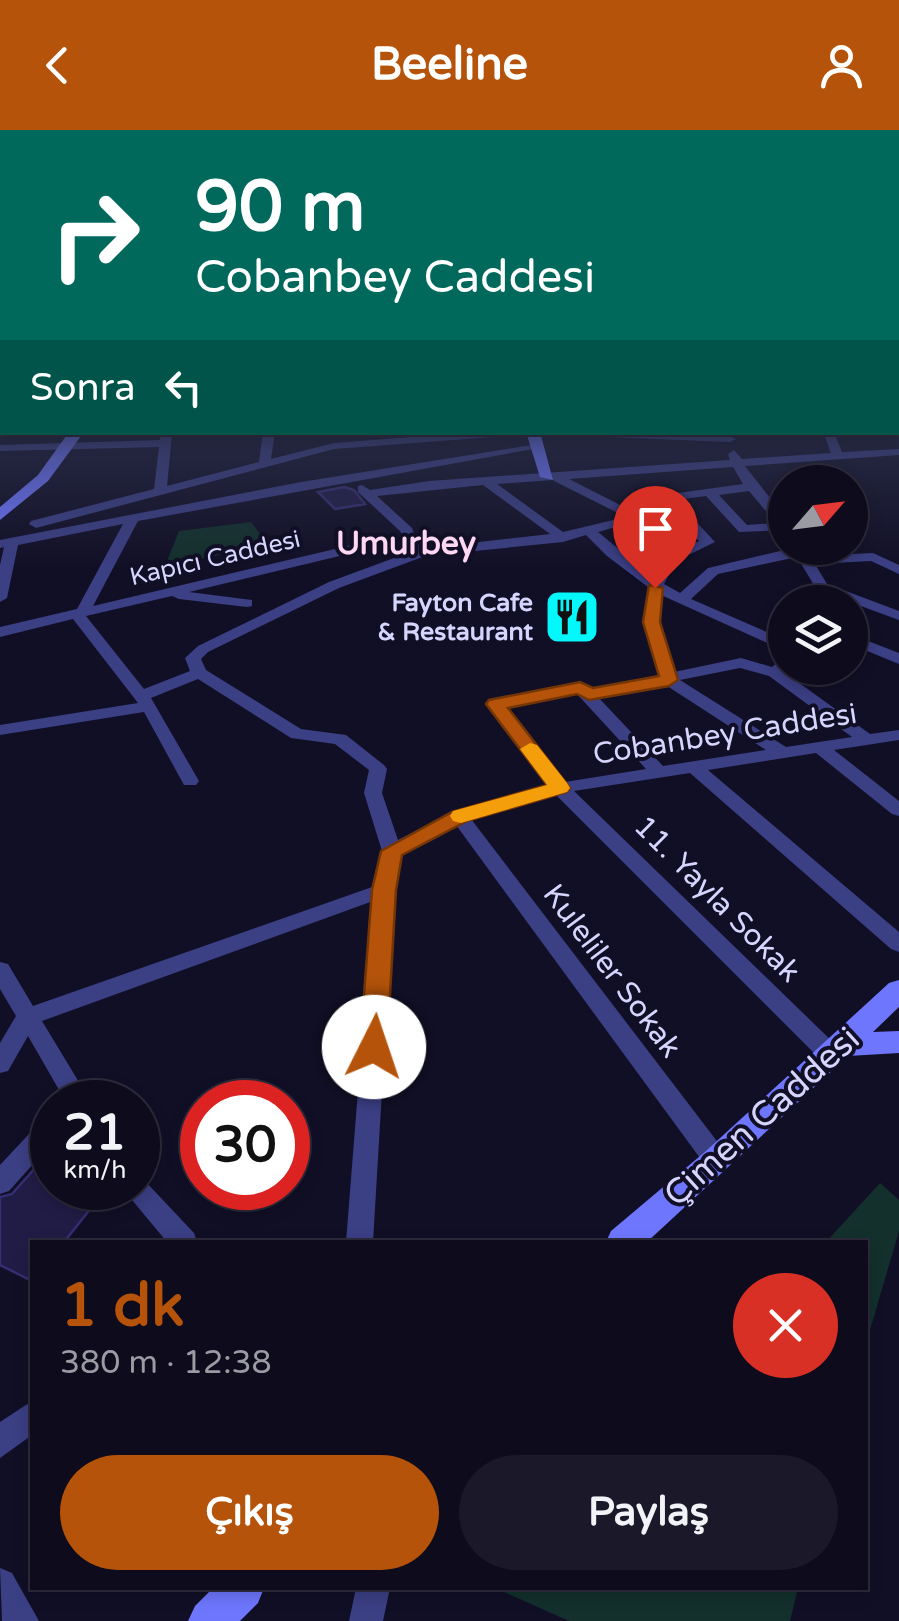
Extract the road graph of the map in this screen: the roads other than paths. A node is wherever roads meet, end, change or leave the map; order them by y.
1 (269, 435) edge
2 (829, 435) edge
3 (535, 436) edge
4 (730, 436) edge
5 (165, 438) edge
6 (350, 438) edge
7 (72, 439) edge
8 (421, 439) junction
9 (0, 448) edge
10 (899, 452) edge
11 (286, 456) junction
12 (839, 458) junction
13 (265, 462) junction
14 (737, 465) junction
15 (420, 469) junction
16 (366, 476) junction
17 (552, 477) junction
18 (342, 479) junction
19 (487, 482) junction
20 (301, 486) junction
21 (429, 486) junction
22 (749, 486) junction
23 (160, 492) junction
24 (709, 492) junction
25 (371, 494) junction
26 (670, 496) junction
27 (768, 503) edge
28 (0, 516) edge
29 (134, 518) junction
30 (638, 519) junction
31 (768, 527) edge
32 (590, 532) junction
33 (563, 538) junction
34 (4, 539) edge
35 (417, 548) junction
36 (868, 557) edge
37 (768, 560) edge
38 (809, 565) edge
39 (899, 570) edge
40 (237, 578) junction
41 (655, 588) junction
42 (163, 594) junction
43 (0, 599) edge
44 (682, 600) junction
45 (247, 603) junction
46 (80, 612) junction
47 (899, 616) edge
48 (255, 625) junction
49 (22, 627) junction
50 (0, 632) edge
51 (768, 638) edge
52 (868, 647) edge
53 (899, 660) edge
54 (768, 666) edge
55 (200, 673) junction
56 (669, 680) junction
57 (801, 685) edge
58 (589, 694) junction
59 (145, 701) junction
60 (0, 730) edge
61 (899, 735) edge
62 (867, 740) junction
63 (820, 748) junction
64 (784, 754) junction
65 (695, 768) junction
66 (658, 773) junction
67 (190, 781) dead end
68 (560, 788) junction
69 (899, 810) edge
70 (459, 816) junction
71 (392, 851) junction
72 (384, 890) junction
73 (899, 944) edge
74 (0, 970) edge
75 (898, 999) edge
76 (27, 1017) junction
77 (899, 1042) edge
78 (836, 1050) junction
79 (0, 1064) edge
80 (64, 1080) edge
81 (30, 1150) edge
82 (717, 1161) junction
83 (0, 1183) edge
84 (155, 1210) edge
85 (182, 1240) edge
86 (360, 1240) edge
87 (625, 1240) edge
88 (30, 1418) edge
89 (0, 1442) edge
90 (0, 1585) edge
91 (241, 1590) edge
92 (374, 1590) edge
93 (22, 1621) edge
94 (210, 1621) edge
95 (366, 1621) edge

1 - 13 street
2 - 12 street
3 - 4 street
3 - 8 street
3 - 15 street
3 - 17 main road
4 - 14 street
5 - 7 street
5 - 23 street
6 - 8 street
6 - 11 street
6 - 16 street
7 - 9 street
7 - 28 main road
8 - 15 street
10 - 12 street
11 - 13 street
11 - 20 street
12 - 14 street
13 - 23 street
14 - 17 street
14 - 22 street
15 - 16 street
15 - 21 street
16 - 18 street
17 - 19 street
17 - 30 street
18 - 20 street
18 - 25 street
19 - 21 street
19 - 33 street
20 - 29 street
21 - 25 street
22 - 24 street, Kapıcı Caddesi
22 - 27 street
23 - 34 street
24 - 26 street, Kapıcı Caddesi
24 - 31 street
25 - 35 street
26 - 30 street, Kapıcı Caddesi
26 - 41 street
29 - 34 street
29 - 46 street
30 - 32 street, Kapıcı Caddesi
32 - 33 street, Kapıcı Caddesi
32 - 41 street
33 - 35 street, Kapıcı Caddesi
34 - 43 street
35 - 40 street, Kapıcı Caddesi
35 - 48 street
36 - 39 street
37 - 44 street
38 - 47 street
40 - 42 street, Kapıcı Caddesi
40 - 45 street
41 - 44 street
41 - 56 street
42 - 45 street
42 - 46 street, Kapıcı Caddesi
43 - 49 street
44 - 51 street
45 - 48 street
46 - 49 street, Kapıcı Caddesi
46 - 59 street
48 - 55 street
49 - 50 street, Kapıcı Caddesi
52 - 53 street
54 - 56 street
55 - 59 street
55 - 71 street
56 - 58 street
56 - 64 street
57 - 62 street
58 - 66 street
58 - 68 street, 11. Yayla Sokak
59 - 60 street
59 - 67 street
61 - 62 street, Cobanbey Caddesi
62 - 63 street, Cobanbey Caddesi
63 - 64 street, Cobanbey Caddesi
63 - 69 street
64 - 65 street, Cobanbey Caddesi
65 - 66 street, Cobanbey Caddesi
65 - 73 street
66 - 68 street, Cobanbey Caddesi
68 - 70 street, Cobanbey Caddesi
68 - 78 street, 11. Yayla Sokak
70 - 71 street, Cobanbey Caddesi
70 - 82 street, Kuleliler Sokak
71 - 72 street
72 - 76 street
72 - 86 street
74 - 76 street
75 - 78 main road, Çimen Caddesi
76 - 79 street
76 - 80 street
77 - 78 main road
78 - 82 main road, Çimen Caddesi
81 - 83 street
82 - 87 main road, Çimen Caddesi
84 - 85 street
88 - 89 street
90 - 93 street
91 - 94 main road
92 - 95 street

